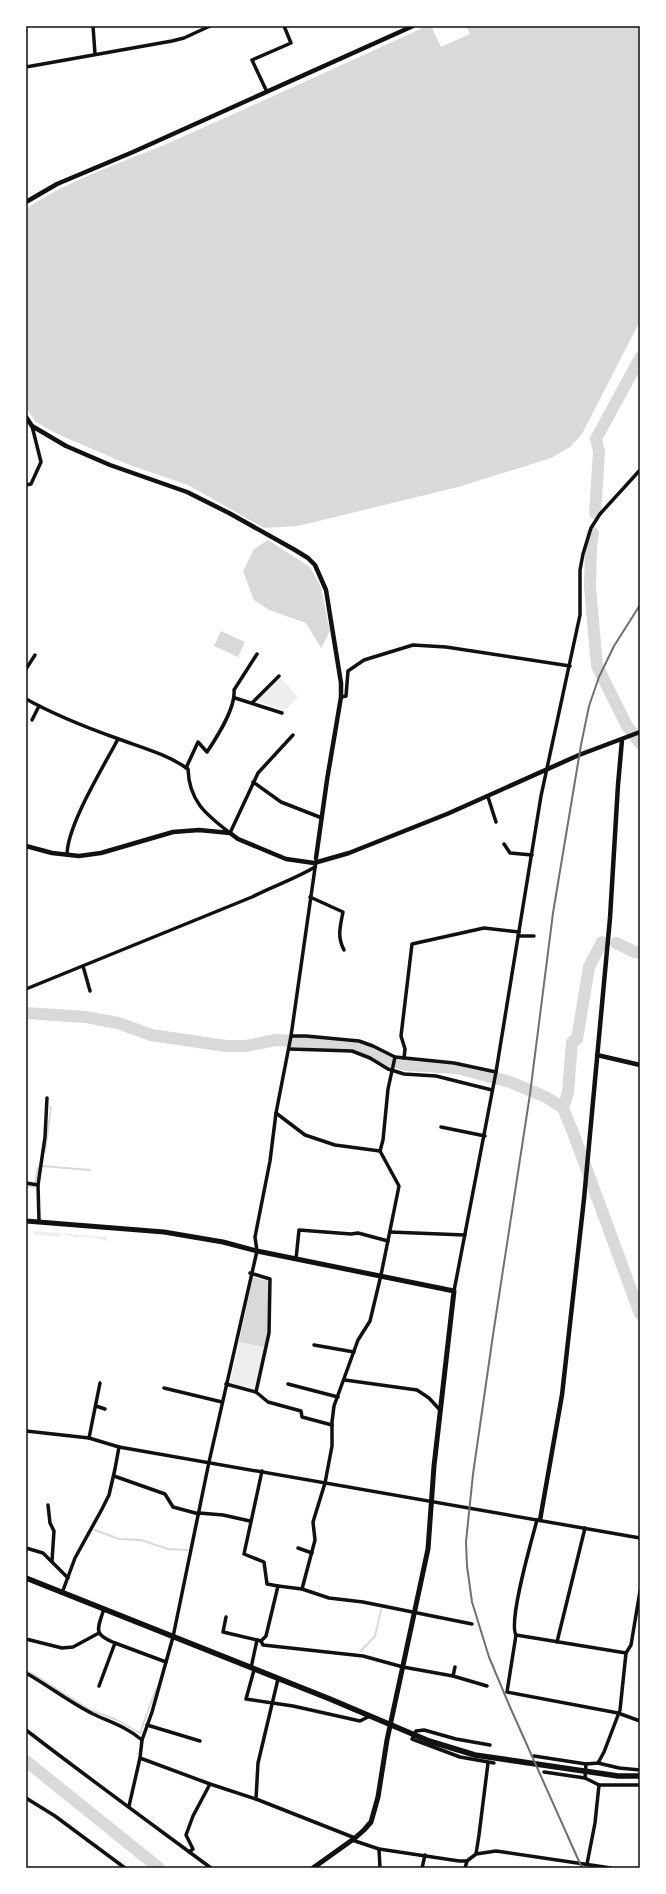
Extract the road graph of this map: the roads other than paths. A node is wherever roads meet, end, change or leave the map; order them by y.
1 (93, 26) edge
2 (210, 26) edge
3 (284, 26) edge
4 (413, 26) edge
5 (96, 54) junction
6 (26, 67) edge
7 (267, 92) junction
8 (26, 202) edge
9 (26, 417) edge
10 (32, 426) junction
11 (640, 470) edge
12 (26, 485) edge
13 (257, 654) dead end
14 (35, 655) dead end
15 (570, 666) junction
16 (26, 669) edge
17 (278, 676) dead end
18 (341, 697) junction
19 (234, 698) junction
20 (26, 699) edge
21 (252, 703) junction
22 (39, 706) junction
23 (282, 713) dead end
24 (32, 720) dead end
25 (640, 732) edge
26 (293, 735) dead end
27 (118, 739) junction
28 (622, 740) junction
29 (186, 768) junction
30 (548, 769) junction
31 (253, 782) junction
32 (488, 797) junction
33 (322, 818) junction
34 (496, 822) dead end
35 (230, 833) junction
36 (26, 842) edge
37 (504, 844) dead end
38 (26, 846) edge
39 (67, 854) junction
40 (532, 855) junction
41 (315, 862) junction
42 (310, 897) junction
43 (519, 934) junction
44 (534, 936) dead end
45 (344, 950) dead end
46 (83, 966) junction
47 (26, 989) edge
48 (90, 991) dead end
49 (291, 1036) junction
50 (289, 1049) junction
51 (597, 1055) junction
52 (404, 1058) junction
53 (395, 1059) junction
54 (640, 1065) edge
55 (392, 1070) junction
56 (496, 1072) junction
57 (492, 1090) junction
58 (47, 1098) dead end
59 (276, 1113) junction
60 (441, 1127) dead end
61 (485, 1136) junction
62 (380, 1152) junction
63 (26, 1183) edge
64 (38, 1185) junction
65 (26, 1221) edge
66 (39, 1221) junction
67 (390, 1232) junction
68 (465, 1235) junction
69 (388, 1241) junction
70 (257, 1251) junction
71 (296, 1259) junction
72 (250, 1274) junction
73 (381, 1276) junction
74 (454, 1291) junction
75 (314, 1345) dead end
76 (354, 1352) junction
77 (345, 1380) junction
78 (100, 1383) dead end
79 (226, 1384) junction
80 (288, 1384) dead end
81 (164, 1388) dead end
82 (256, 1392) junction
83 (338, 1396) junction
84 (222, 1402) junction
85 (96, 1406) junction
86 (105, 1409) dead end
87 (440, 1410) junction
88 (332, 1425) junction
89 (26, 1431) edge
90 (89, 1438) junction
91 (119, 1447) junction
92 (209, 1462) junction
93 (262, 1471) junction
94 (114, 1476) junction
95 (325, 1483) junction
96 (431, 1501) junction
97 (48, 1505) dead end
98 (199, 1514) junction
99 (539, 1520) junction
100 (250, 1521) junction
101 (585, 1528) junction
102 (640, 1538) edge
103 (26, 1548) edge
104 (298, 1548) dead end
105 (312, 1553) junction
106 (52, 1561) junction
107 (26, 1578) edge
108 (68, 1578) junction
109 (278, 1586) junction
110 (302, 1589) junction
111 (640, 1591) edge
112 (62, 1593) junction
113 (104, 1609) junction
114 (413, 1614) junction
115 (226, 1616) dead end
116 (472, 1624) dead end
117 (99, 1633) junction
118 (516, 1635) junction
119 (173, 1637) junction
120 (26, 1638) edge
121 (259, 1641) junction
122 (557, 1642) junction
123 (115, 1644) junction
124 (626, 1653) junction
125 (166, 1662) junction
126 (403, 1667) junction
127 (455, 1667) dead end
128 (252, 1669) junction
129 (26, 1673) edge
130 (453, 1676) junction
131 (278, 1679) junction
132 (99, 1686) dead end
133 (487, 1686) dead end
134 (272, 1703) junction
135 (618, 1713) junction
136 (370, 1716) junction
137 (640, 1721) edge
138 (147, 1725) junction
139 (391, 1725) junction
140 (26, 1730) edge
141 (192, 1732) dead end
142 (413, 1735) junction
143 (190, 1738) junction
144 (142, 1740) junction
145 (200, 1741) dead end
146 (490, 1745) dead end
147 (534, 1756) dead end
148 (140, 1758) junction
149 (488, 1762) junction
150 (494, 1763) dead end
151 (598, 1763) junction
152 (586, 1764) junction
153 (640, 1770) edge
154 (544, 1772) dead end
155 (640, 1776) edge
156 (585, 1778) junction
157 (210, 1784) junction
158 (599, 1785) junction
159 (640, 1785) edge
160 (26, 1798) edge
161 (256, 1799) junction
162 (129, 1806) junction
163 (354, 1839) junction
164 (379, 1849) junction
165 (189, 1852) junction
166 (476, 1854) junction
167 (425, 1855) junction
168 (467, 1861) junction
169 (587, 1864) junction
170 (126, 1868) edge
171 (210, 1868) edge
172 (313, 1868) edge
173 (380, 1868) edge
174 (422, 1868) edge
175 (465, 1868) edge
176 (611, 1868) edge

1 - 5 street
2 - 5 street
3 - 7 street
4 - 7 street
5 - 6 street
7 - 8 street
9 - 10 street
10 - 12 street
10 - 18 street
11 - 15 street
13 - 19 street
14 - 16 street
15 - 18 street
15 - 30 street
17 - 21 street
18 - 33 street
19 - 21 street
19 - 29 street
20 - 22 street
21 - 23 street
22 - 24 street
22 - 27 street
25 - 28 street
26 - 31 street
27 - 29 street
27 - 39 street
28 - 30 street
28 - 51 street
29 - 35 street
30 - 32 street
30 - 40 street
31 - 33 street
31 - 35 street
32 - 34 street
32 - 41 street
33 - 41 street
35 - 39 street
35 - 41 street
36 - 38 street
37 - 40 street
38 - 39 street
40 - 43 street
41 - 42 street
41 - 46 street
42 - 45 street
42 - 49 street
43 - 44 street
43 - 52 street
43 - 56 street
46 - 47 street
46 - 48 street
49 - 50 street
49 - 53 street
50 - 55 street
50 - 59 street
51 - 54 street
51 - 99 street
52 - 53 street
52 - 56 street
53 - 55 street
55 - 57 street
55 - 62 street
56 - 57 street
57 - 61 street
58 - 64 street
59 - 62 street
59 - 70 street
60 - 61 street
61 - 68 street
62 - 67 street
63 - 64 street
64 - 66 street
65 - 66 main road
66 - 70 main road
67 - 68 street
67 - 69 street
68 - 74 street
69 - 71 street
69 - 73 street
70 - 71 main road
70 - 72 street
71 - 73 main road
72 - 79 street
72 - 82 street
73 - 74 main road
73 - 76 street
74 - 87 main road
75 - 76 street
76 - 77 street
77 - 83 street
77 - 87 street
78 - 85 street
79 - 82 street
79 - 84 street
80 - 83 street
81 - 84 street
82 - 88 street
83 - 88 street
84 - 92 street
85 - 86 street
85 - 90 street
87 - 96 main road
88 - 95 street
89 - 90 street
90 - 91 street
91 - 92 street
91 - 94 street
92 - 93 street
92 - 98 street
93 - 95 street
93 - 100 street
94 - 98 street
94 - 108 street
95 - 96 street
95 - 105 street
96 - 99 street
96 - 114 main road
97 - 106 street
98 - 100 street
98 - 119 street
99 - 101 street
99 - 118 street
100 - 109 street
101 - 102 street
101 - 122 street
103 - 106 street
104 - 105 street
105 - 110 street
106 - 108 street
107 - 112 main road
108 - 112 street
109 - 110 street
109 - 121 street
110 - 114 street
111 - 124 street
112 - 113 main road
113 - 117 street
113 - 119 main road
114 - 116 street
114 - 126 main road
115 - 121 street
117 - 120 street
117 - 123 street
118 - 122 street
118 - 135 street
119 - 125 street
119 - 128 main road
121 - 126 street
121 - 128 street
122 - 124 street
123 - 125 street
123 - 132 street
124 - 135 street
125 - 138 street
126 - 130 street
126 - 139 main road
127 - 130 street
128 - 131 main road
128 - 134 street
129 - 144 street
130 - 133 street
131 - 134 street
131 - 136 main road
134 - 136 street
134 - 161 street
135 - 137 street
135 - 151 street
136 - 139 main road
138 - 143 street
138 - 144 street
139 - 142 main road
139 - 163 main road
140 - 162 street
141 - 143 street
142 - 146 street
142 - 149 street
142 - 155 main road
143 - 145 street
144 - 148 street
147 - 152 street
148 - 157 street
148 - 162 street
149 - 150 street
149 - 166 street
151 - 152 street
151 - 153 street
152 - 156 street
154 - 156 street
156 - 158 street
157 - 161 street
157 - 165 street
158 - 159 street
158 - 169 street
160 - 170 street
161 - 163 street
162 - 165 street
163 - 164 street
163 - 172 main road
164 - 167 street
164 - 173 street
165 - 171 street
166 - 168 street
166 - 169 street
167 - 168 street
167 - 174 street
168 - 175 street
169 - 176 street

